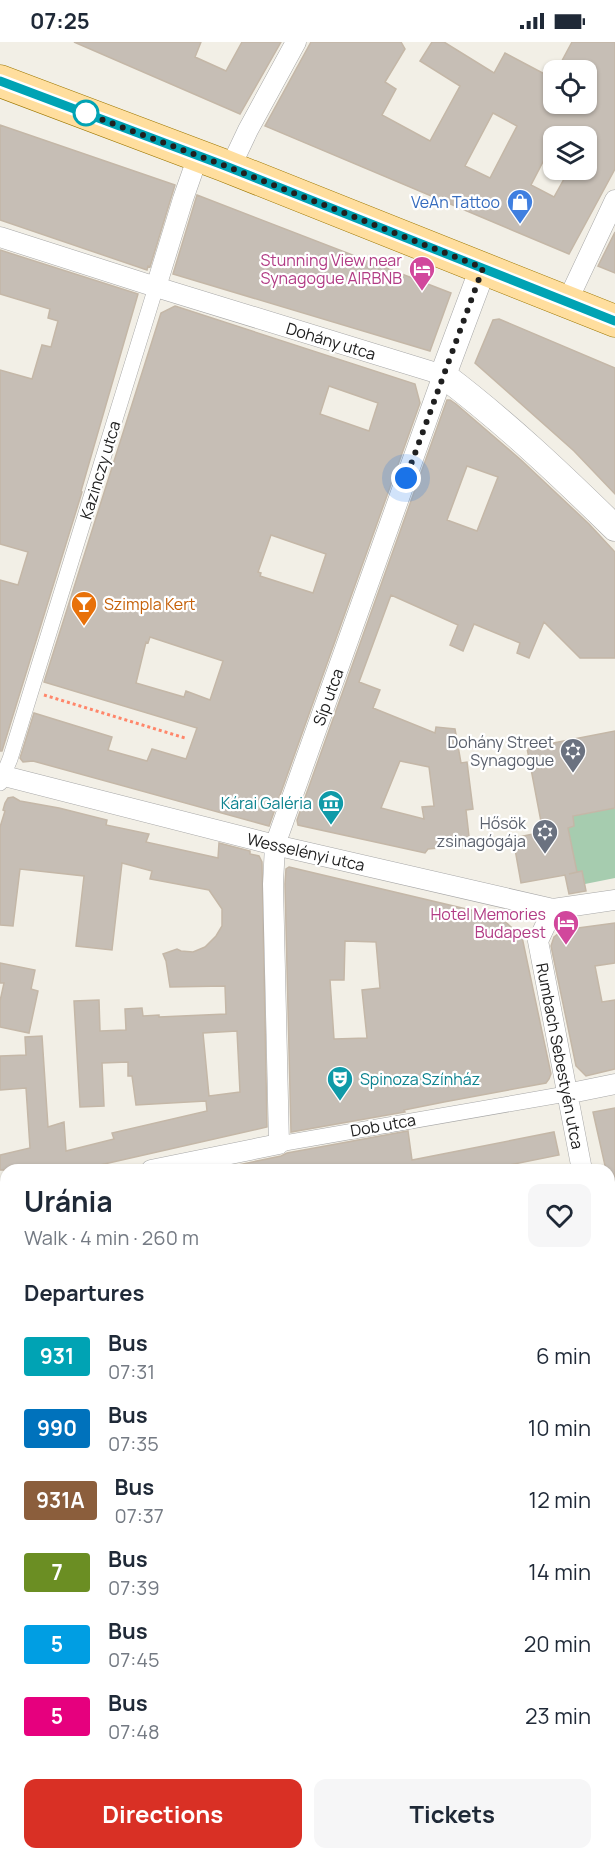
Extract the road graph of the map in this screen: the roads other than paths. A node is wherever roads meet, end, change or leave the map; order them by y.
1 (296, 42) edge
2 (0, 81) edge
3 (198, 156) junction
4 (230, 168) junction
5 (615, 200) edge
6 (0, 237) edge
7 (483, 268) junction
8 (156, 287) junction
9 (567, 302) junction
10 (615, 321) edge
11 (443, 375) junction
12 (615, 528) edge
13 (1, 778) edge
14 (275, 845) junction
15 (615, 900) edge
16 (553, 909) junction
17 (615, 1084) edge
18 (566, 1094) junction
19 (279, 1144) junction
20 (196, 1164) edge
21 (581, 1164) edge

1 - 4 street
2 - 3 main road
3 - 4 main road
3 - 8 street, Kazinczy utca
4 - 7 main road
5 - 9 street
6 - 8 street, Dohány utca
7 - 9 main road
7 - 11 street, Síp utca
8 - 11 street, Dohány utca
8 - 13 street, Kazinczy utca
9 - 10 main road
11 - 12 street, Dohány utca
11 - 14 street, Síp utca
13 - 14 street, Wesselényi utca
14 - 16 street, Wesselényi utca
14 - 19 street, Síp utca
15 - 16 street, Wesselényi utca
16 - 18 street, Rumbach Sebestyén utca
17 - 18 street, Dob utca
18 - 19 street, Dob utca
18 - 21 street, Rumbach Sebestyén utca
19 - 20 street, Dob utca

